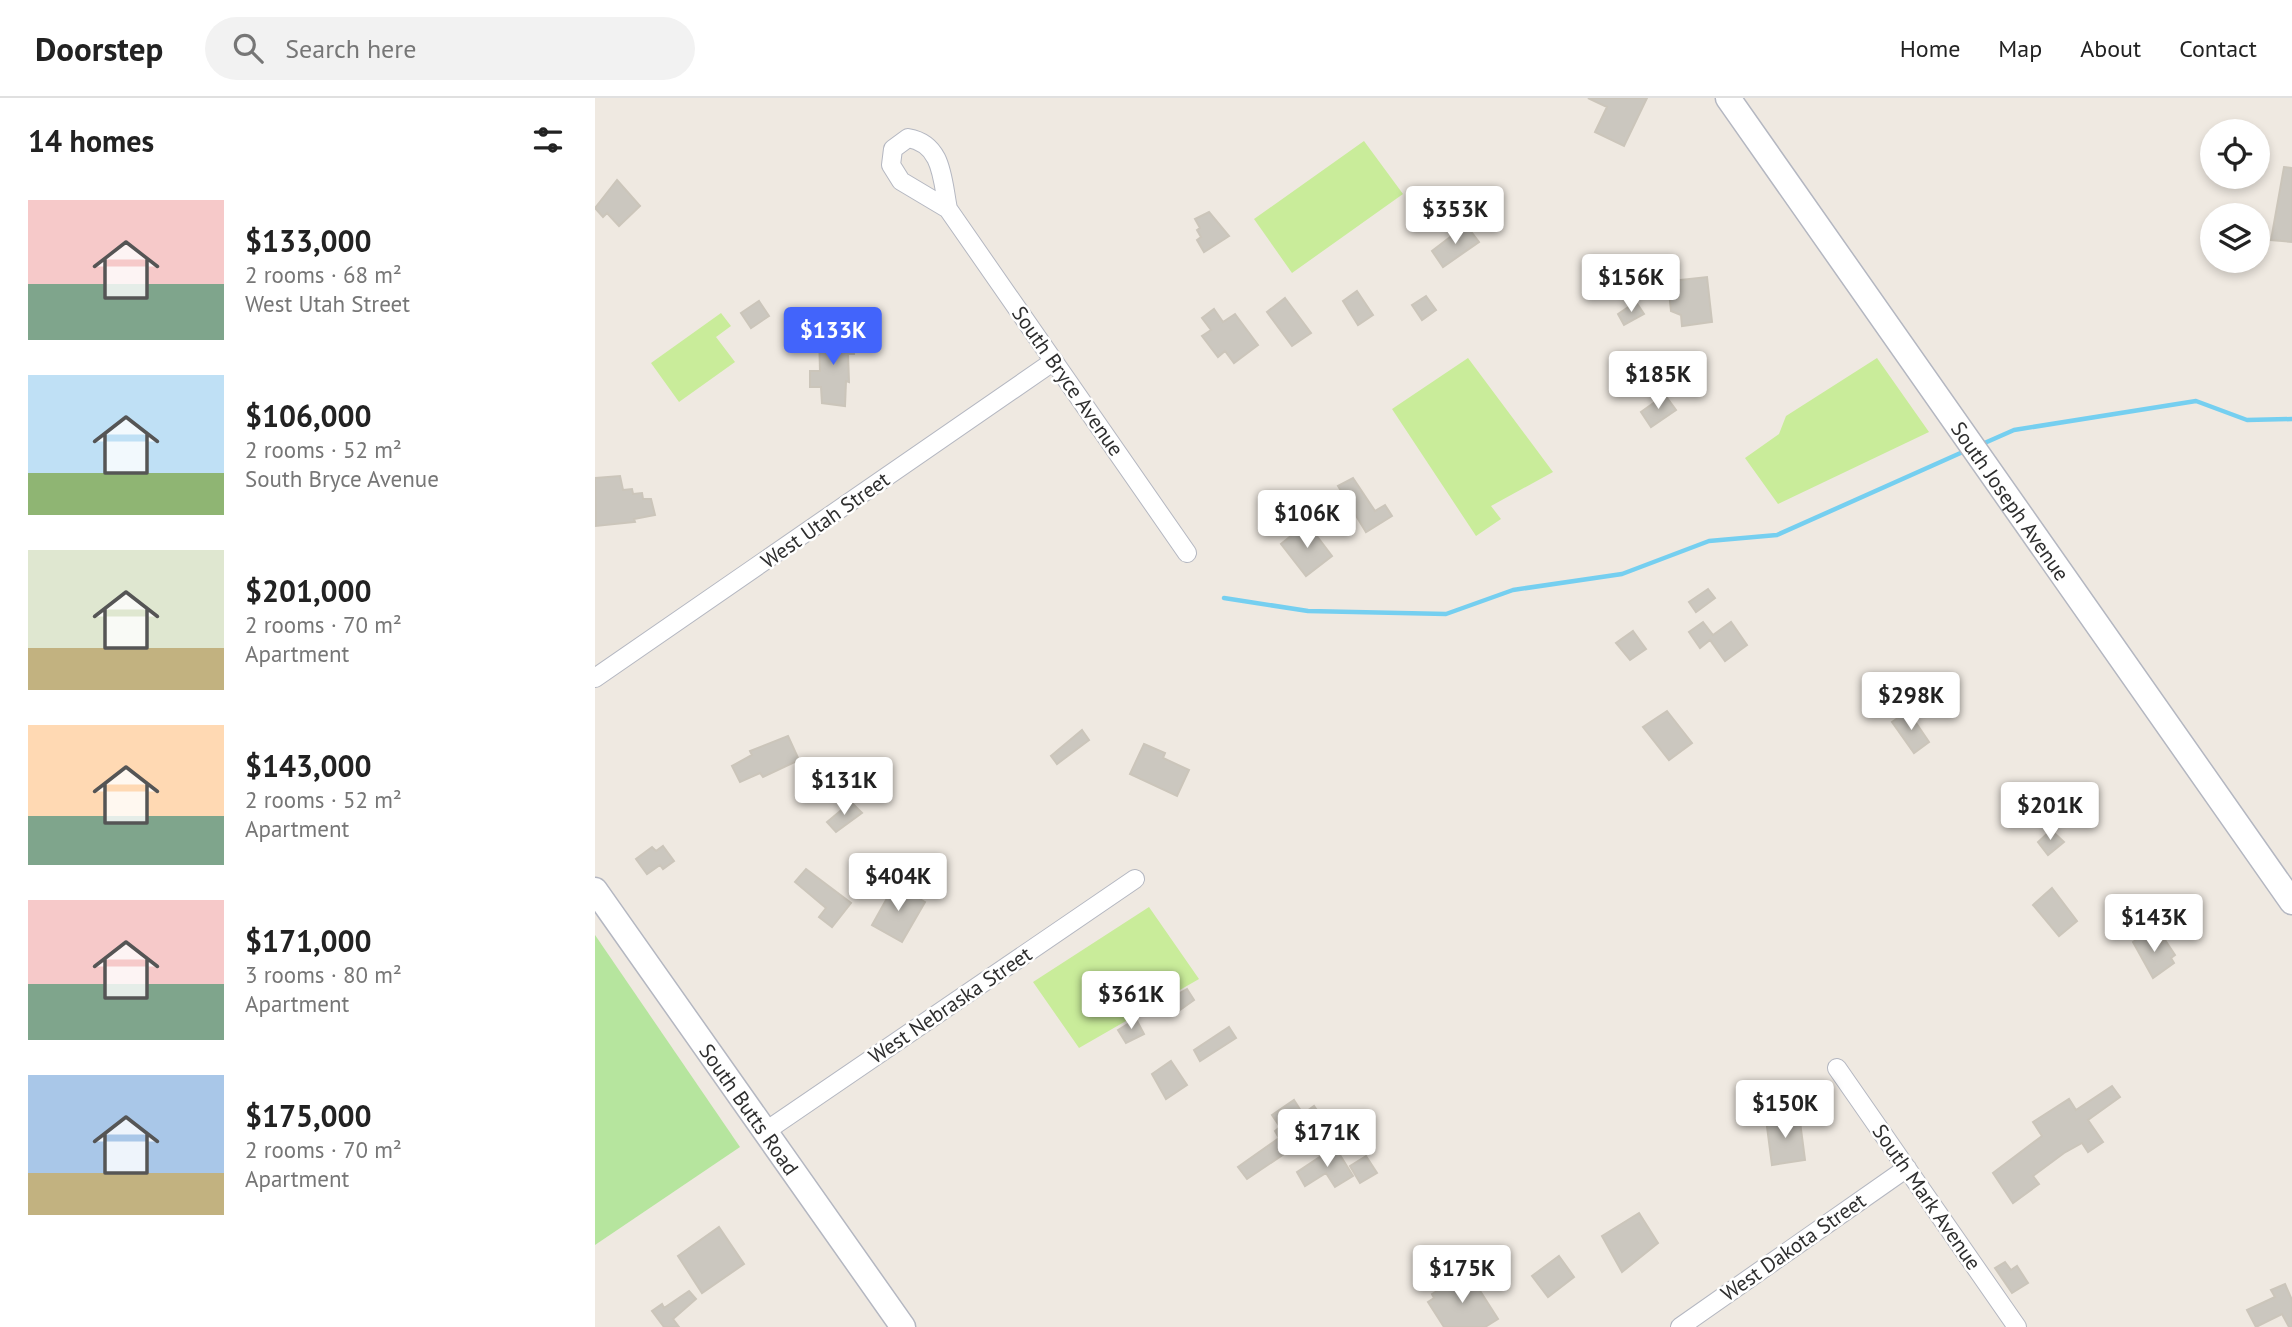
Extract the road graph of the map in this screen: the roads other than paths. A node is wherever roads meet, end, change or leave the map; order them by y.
1 (1728, 98) edge
2 (948, 209) dead end
3 (1054, 361) junction
4 (1187, 553) dead end
5 (595, 678) edge
6 (1135, 878) dead end
7 (595, 890) edge
8 (2292, 902) edge
9 (1837, 1068) dead end
10 (766, 1131) junction
11 (1907, 1168) junction
12 (904, 1327) edge
13 (1680, 1327) edge
14 (2017, 1327) edge

1 - 8 main road, South Joseph Avenue
2 - 3 street, South Bryce Avenue
3 - 4 street, South Bryce Avenue
3 - 5 street, West Utah Street
6 - 10 street, West Nebraska Street
7 - 10 main road, South Butts Road
9 - 11 street, South Mark Avenue
10 - 12 main road, South Butts Road
11 - 13 street, West Dakota Street
11 - 14 street, South Mark Avenue

